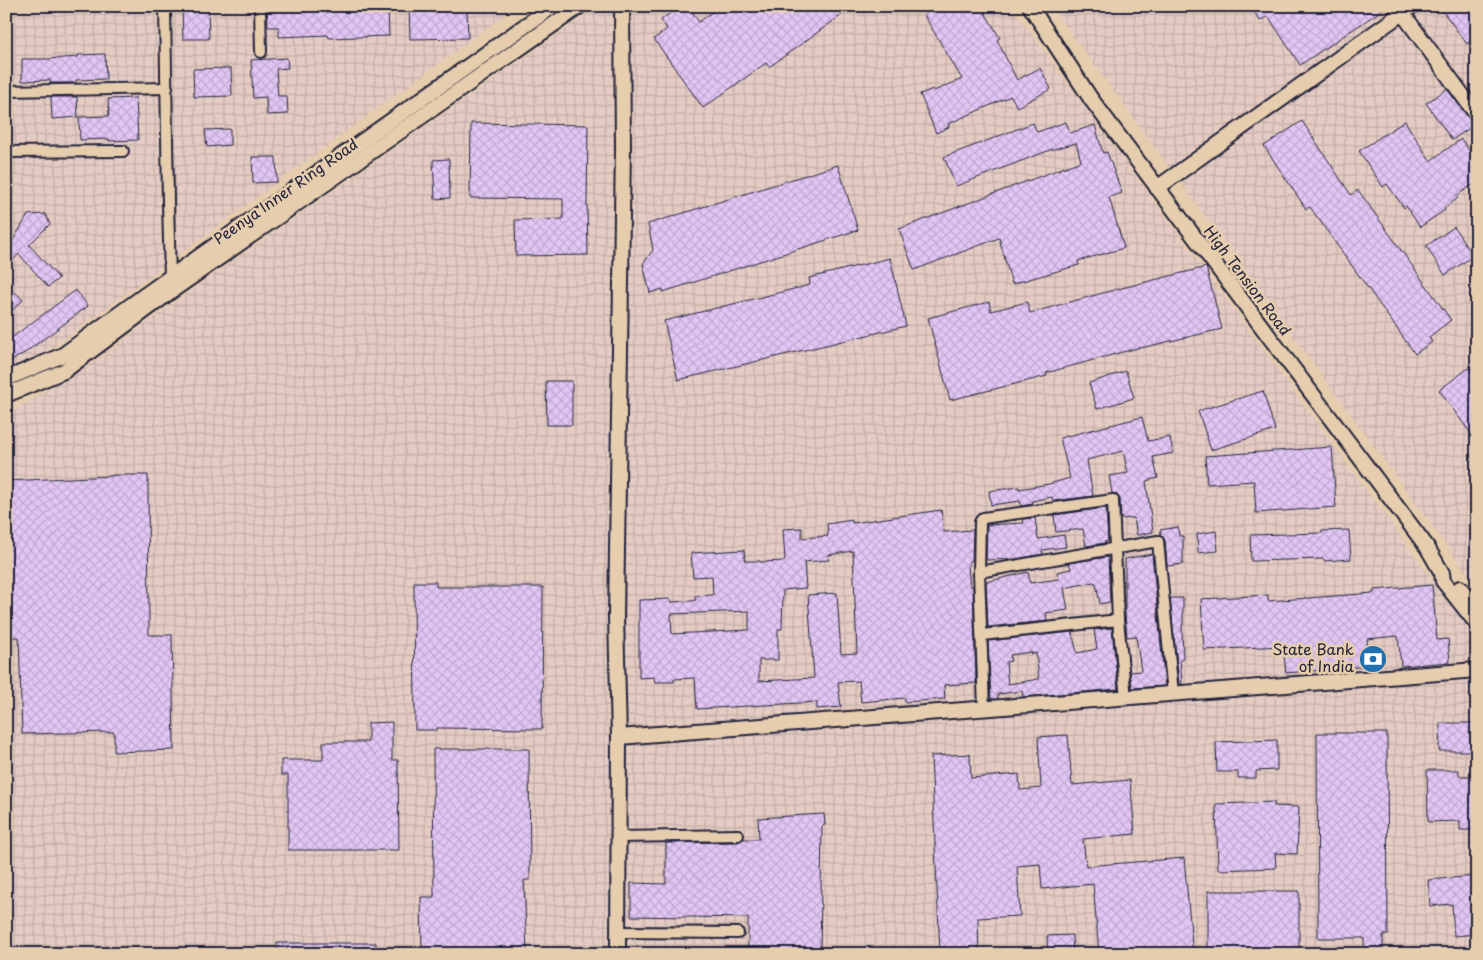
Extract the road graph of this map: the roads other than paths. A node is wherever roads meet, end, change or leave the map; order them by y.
1 (165, 6) edge
2 (260, 6) edge
3 (553, 6) edge
4 (580, 6) edge
5 (622, 6) edge
6 (1030, 6) edge
7 (1404, 9) edge
8 (262, 52) dead end
9 (167, 88) junction
10 (6, 91) edge
11 (1477, 115) edge
12 (123, 151) dead end
13 (6, 152) edge
14 (1157, 188) junction
15 (170, 278) junction
16 (6, 379) edge
17 (6, 395) edge
18 (1114, 548) junction
19 (979, 572) junction
20 (1442, 573) junction
21 (1477, 608) edge
22 (1118, 620) junction
23 (1477, 624) edge
24 (982, 635) junction
25 (1477, 670) edge
26 (1172, 694) junction
27 (1126, 698) junction
28 (984, 709) junction
29 (619, 737) junction
30 (738, 835) dead end
31 (618, 837) junction
32 (618, 932) junction
33 (738, 933) dead end
34 (618, 954) edge

1 - 9 street
2 - 8 street
3 - 15 street, Peenya Inner Ring Road
4 - 17 street, Peenya Inner Ring Road
5 - 29 street
6 - 14 street, High Tension Road
7 - 11 street
7 - 14 street
9 - 10 street
9 - 15 street
12 - 13 street
14 - 20 street, High Tension Road
15 - 16 street, Peenya Inner Ring Road
18 - 19 street
18 - 19 street
18 - 22 street
18 - 26 street
19 - 24 street
20 - 21 street, High Tension Road
20 - 23 street, High Tension Road
22 - 24 street
22 - 27 street
24 - 28 street
25 - 26 street
26 - 27 street
27 - 28 street
28 - 29 street
29 - 31 street
30 - 31 street
31 - 32 street
32 - 33 street
32 - 34 street

